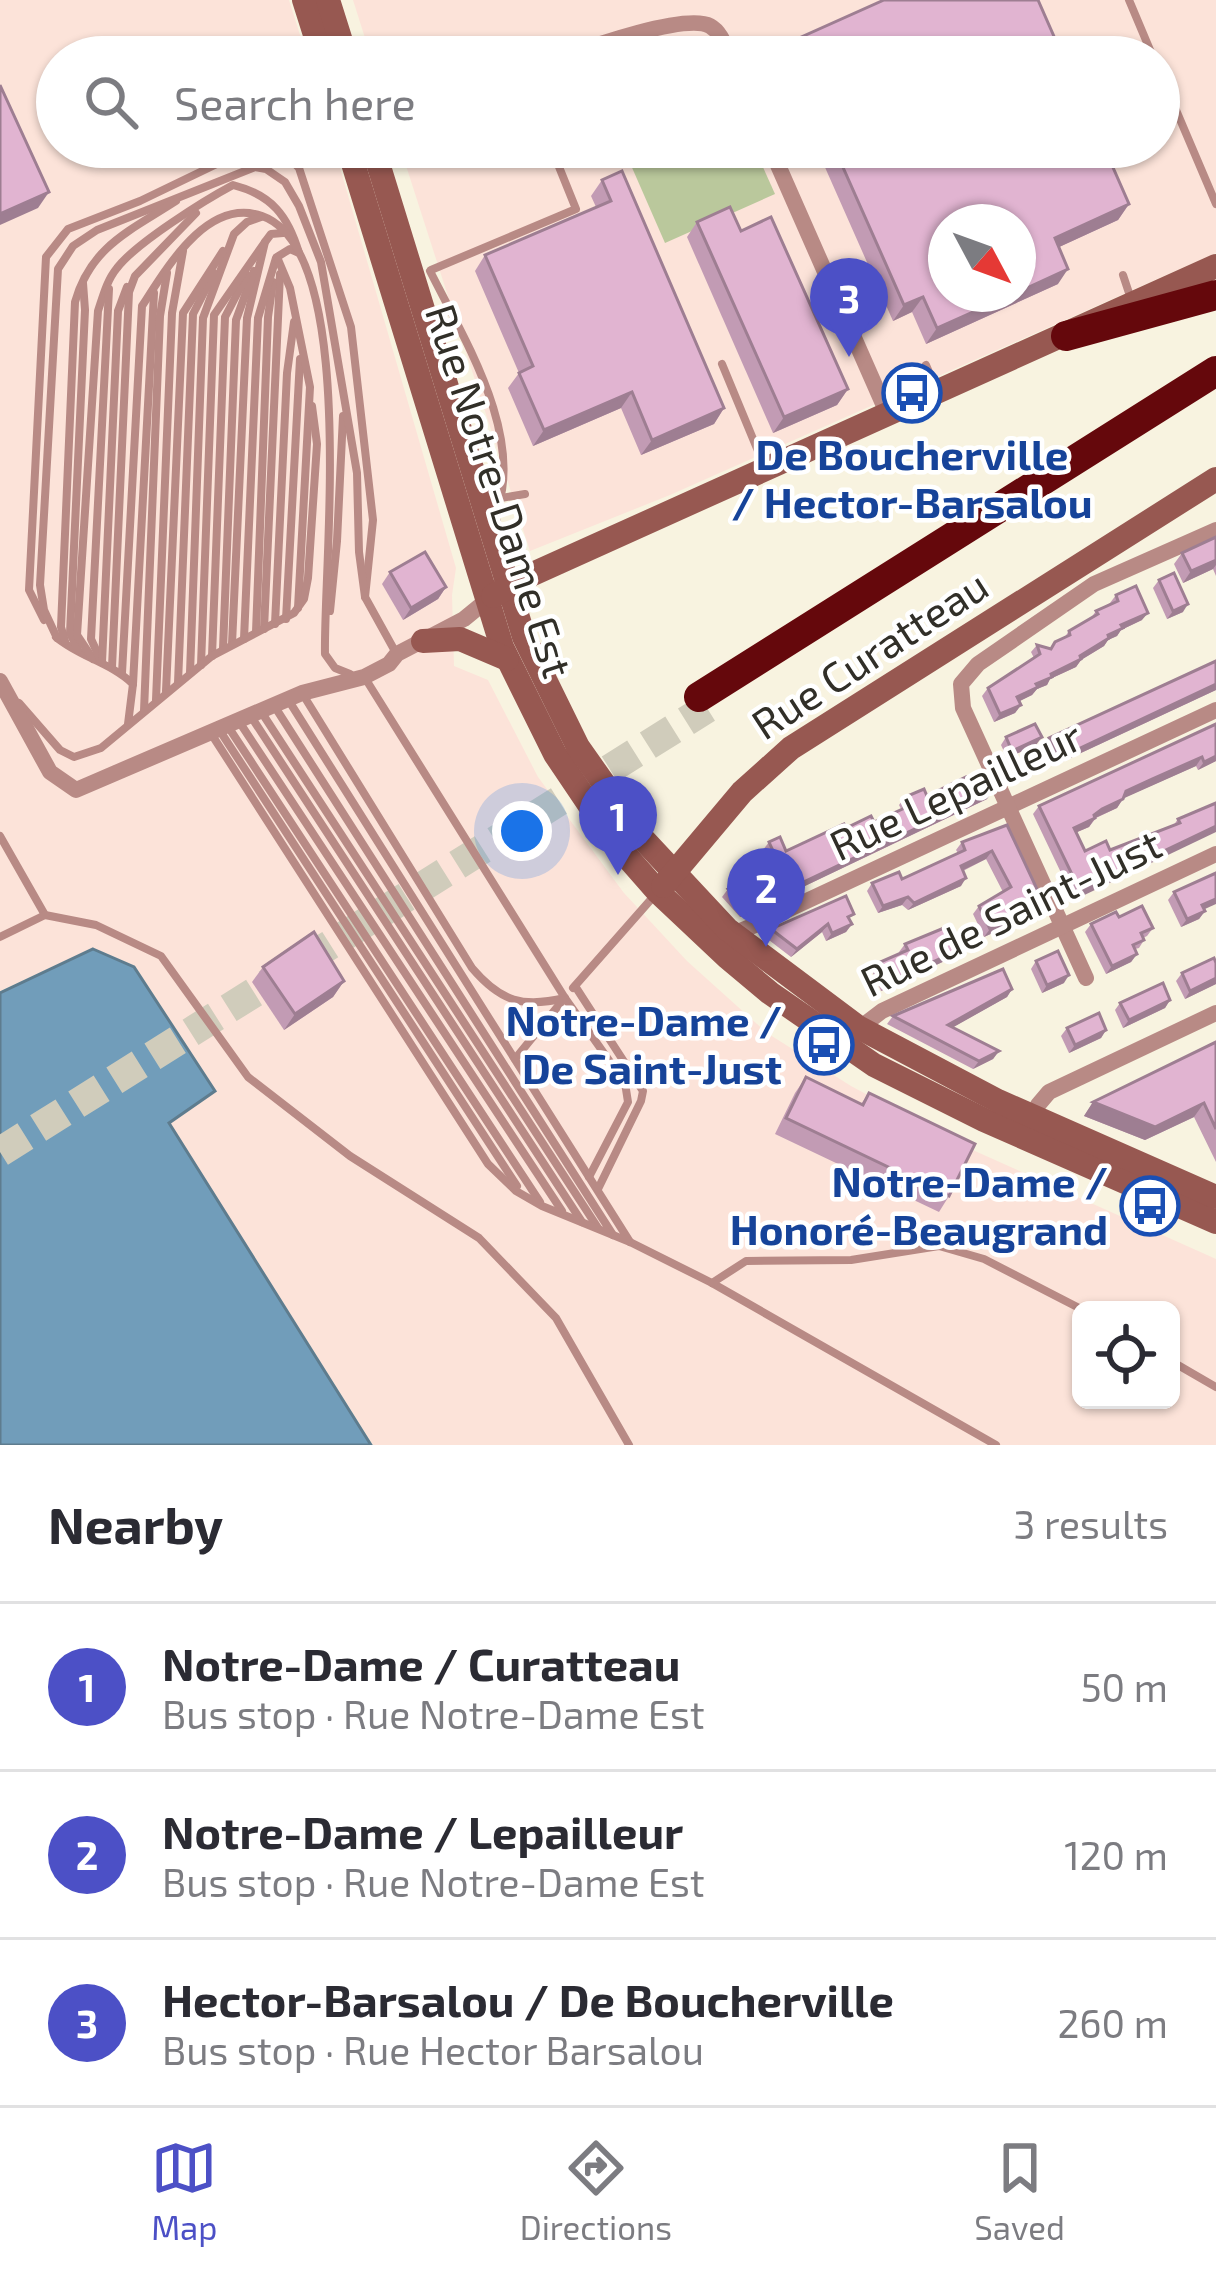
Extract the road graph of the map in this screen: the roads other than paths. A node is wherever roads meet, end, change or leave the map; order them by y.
1 (304, 0) edge
2 (328, 0) edge
3 (1129, 0) edge
4 (315, 36) edge
5 (339, 36) edge
6 (638, 36) edge
7 (719, 36) edge
8 (1145, 36) edge
9 (1180, 119) edge
10 (208, 168) edge
11 (252, 168) edge
12 (260, 168) edge
13 (299, 168) edge
14 (355, 168) edge
15 (381, 168) edge
16 (559, 168) edge
17 (779, 168) edge
18 (198, 188) junction
19 (214, 195) junction
20 (1216, 204) edge
21 (262, 216) junction
22 (284, 232) junction
23 (234, 234) junction
24 (265, 242) junction
25 (184, 250) junction
26 (298, 253) junction
27 (277, 257) junction
28 (168, 265) junction
29 (1216, 266) edge
30 (280, 272) junction
31 (421, 274) junction
32 (1123, 275) dead end
33 (82, 276) junction
34 (155, 286) junction
35 (1216, 295) edge
36 (1132, 302) junction
37 (295, 314) junction
38 (1066, 336) junction
39 (301, 346) junction
40 (722, 364) dead end
41 (926, 365) dead end
42 (1216, 371) edge
43 (340, 376) junction
44 (1216, 389) edge
45 (925, 405) junction
46 (888, 416) junction
47 (766, 470) junction
48 (1216, 479) edge
49 (525, 494) dead end
50 (502, 498) junction
51 (1216, 530) edge
52 (489, 531) junction
53 (496, 595) junction
54 (365, 597) junction
55 (286, 619) junction
56 (274, 625) junction
57 (260, 631) junction
58 (57, 638) junction
59 (244, 639) junction
60 (424, 641) junction
61 (67, 646) junction
62 (227, 647) junction
63 (81, 653) junction
64 (325, 654) junction
65 (397, 654) junction
66 (212, 656) junction
67 (507, 659) junction
68 (102, 662) junction
69 (201, 665) junction
70 (122, 673) junction
71 (190, 674) junction
72 (364, 677) junction
73 (0, 681) edge
74 (178, 683) junction
75 (133, 684) junction
76 (166, 693) junction
77 (157, 700) junction
78 (1216, 710) edge
79 (144, 711) junction
80 (253, 715) junction
81 (128, 724) junction
82 (1007, 807) junction
83 (0, 836) edge
84 (1216, 854) edge
85 (665, 883) junction
86 (44, 915) junction
87 (1062, 926) junction
88 (727, 929) junction
89 (0, 937) edge
90 (1086, 978) dead end
91 (574, 986) junction
92 (565, 998) junction
93 (1216, 1013) edge
94 (850, 1035) junction
95 (515, 1059) junction
96 (1031, 1128) junction
97 (589, 1177) junction
98 (598, 1191) junction
99 (1216, 1197) edge
100 (542, 1206) junction
101 (564, 1215) junction
102 (583, 1222) junction
103 (1216, 1222) edge
104 (599, 1229) junction
105 (614, 1236) junction
106 (630, 1241) junction
107 (712, 1283) junction
108 (1072, 1305) edge
109 (1180, 1366) edge
110 (1216, 1388) edge
111 (629, 1445) edge
112 (996, 1445) edge

1 - 4 main road
2 - 5 main road
3 - 8 lane
6 - 7 street
9 - 20 lane
10 - 58 lane
11 - 18 lane
12 - 43 lane
13 - 54 lane
14 - 53 main road, Rue Notre-Dame Est
15 - 31 main road, Rue Notre-Dame Est
16 - 31 lane
17 - 46 street
18 - 33 lane
18 - 58 lane
19 - 26 lane
19 - 68 lane
19 - 68 lane
21 - 22 lane
21 - 23 lane
21 - 25 lane
22 - 24 lane
22 - 26 lane
23 - 71 lane
23 - 74 lane
23 - 76 lane
24 - 62 lane
24 - 66 lane
24 - 69 lane
25 - 28 lane
25 - 77 lane
26 - 27 lane
26 - 64 lane
27 - 30 lane
27 - 57 lane
27 - 59 lane
28 - 34 lane
28 - 79 lane
29 - 36 main road
30 - 37 lane
30 - 57 lane
31 - 50 lane
31 - 52 main road, Rue Notre-Dame Est
32 - 36 lane
33 - 61 lane
33 - 63 lane
34 - 70 lane
34 - 75 lane
35 - 38 highway
36 - 38 main road
37 - 39 lane
37 - 56 lane
38 - 45 main road
39 - 55 lane
39 - 55 lane
40 - 47 lane
41 - 45 lane
42 - 44 highway
43 - 54 lane
43 - 64 lane
45 - 46 main road
46 - 47 main road
47 - 53 main road
48 - 85 main road, Rue Curatteau
49 - 50 lane
50 - 52 lane
51 - 82 street, Rue Curatteau
52 - 53 main road, Rue Notre-Dame Est
53 - 60 street
53 - 67 main road, Rue Notre-Dame Est
53 - 85 main road, Rue Notre-Dame Est
54 - 65 lane
55 - 56 lane
56 - 57 lane
57 - 59 lane
58 - 61 lane
59 - 62 lane
60 - 65 street
60 - 67 main road
61 - 63 lane
62 - 66 lane
63 - 68 lane
64 - 72 lane
65 - 72 street
66 - 69 lane
67 - 85 main road, Rue Notre-Dame Est
68 - 70 lane
69 - 71 lane
70 - 75 lane
71 - 74 lane
72 - 80 street
72 - 92 lane
73 - 80 street
73 - 81 lane
74 - 76 lane
75 - 81 lane
76 - 77 lane
77 - 79 lane
78 - 82 street, Rue Lepailleur
79 - 81 lane
80 - 92 lane
80 - 95 lane
80 - 100 lane
80 - 100 lane
80 - 101 lane
80 - 102 lane
80 - 104 lane
80 - 105 lane
82 - 87 street
82 - 88 street, Rue Lepailleur
83 - 86 lane
84 - 87 street, Rue de Saint-Just
85 - 88 main road, Rue Notre-Dame Est
85 - 91 lane
85 - 94 main road, Rue Notre-Dame Est
86 - 89 lane
86 - 111 lane
87 - 90 street
87 - 94 street, Rue de Saint-Just
88 - 94 main road, Rue Notre-Dame Est
91 - 92 lane
91 - 98 lane
92 - 95 lane
92 - 97 lane
93 - 96 street
94 - 96 main road, Rue Notre-Dame Est
95 - 97 lane
96 - 99 main road, Rue Notre-Dame Est
96 - 103 main road, Rue Notre-Dame Est
97 - 98 lane
98 - 106 lane
100 - 101 lane
101 - 102 lane
102 - 104 lane
104 - 105 lane
105 - 106 lane
106 - 107 lane
107 - 108 lane
107 - 112 lane
109 - 110 lane

